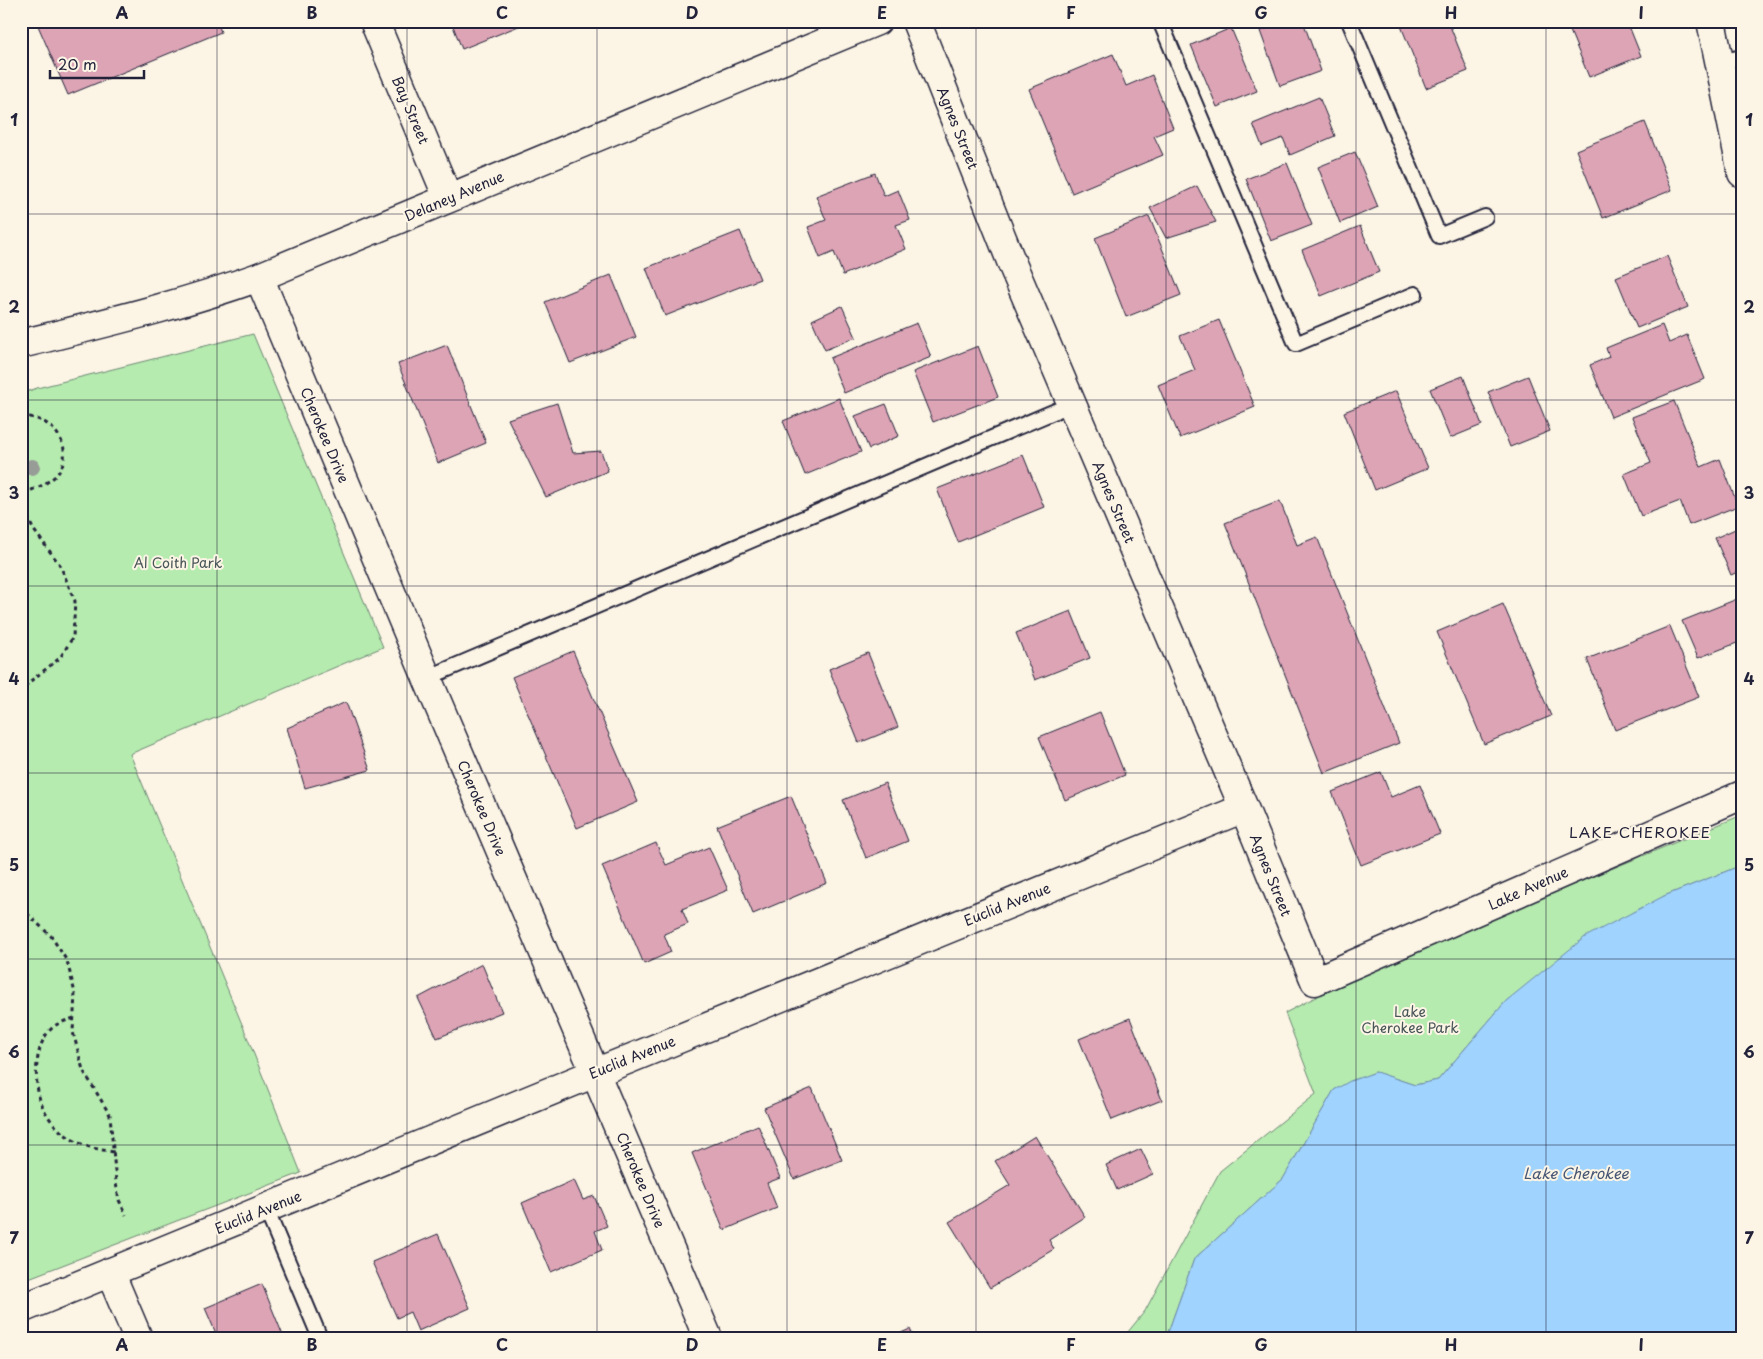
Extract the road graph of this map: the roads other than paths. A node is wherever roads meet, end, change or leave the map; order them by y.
1 (374, 21) edge
2 (877, 21) edge
3 (916, 21) edge
4 (1160, 21) edge
5 (1349, 21) edge
6 (1711, 21) edge
7 (1730, 59) edge
8 (1742, 172) edge
9 (448, 198) junction
10 (1486, 217) dead end
11 (259, 277) junction
12 (1415, 294) dead end
13 (21, 344) edge
14 (1072, 404) junction
15 (427, 678) junction
16 (1742, 795) edge
17 (1244, 808) junction
18 (1315, 981) joint
19 (595, 1072) junction
20 (266, 1209) junction
21 (110, 1272) junction
22 (21, 1309) edge
23 (138, 1338) edge
24 (320, 1338) edge
25 (708, 1338) edge

1 - 9 street, Bay Street
2 - 9 street, Delaney Avenue
3 - 14 street, Agnes Street
4 - 12 lane
5 - 10 lane
6 - 7 street
7 - 8 street
9 - 11 street, Delaney Avenue
11 - 13 street, Delaney Avenue
11 - 15 street, Cherokee Drive
14 - 15 lane
14 - 17 street, Agnes Street
15 - 19 street, Cherokee Drive
16 - 18 street, Lake Avenue
17 - 18 street, Agnes Street
17 - 19 street, Euclid Avenue
19 - 20 street, Euclid Avenue
19 - 25 street, Cherokee Drive
20 - 21 street, Euclid Avenue
20 - 24 lane
21 - 22 street, Euclid Avenue
21 - 23 street

